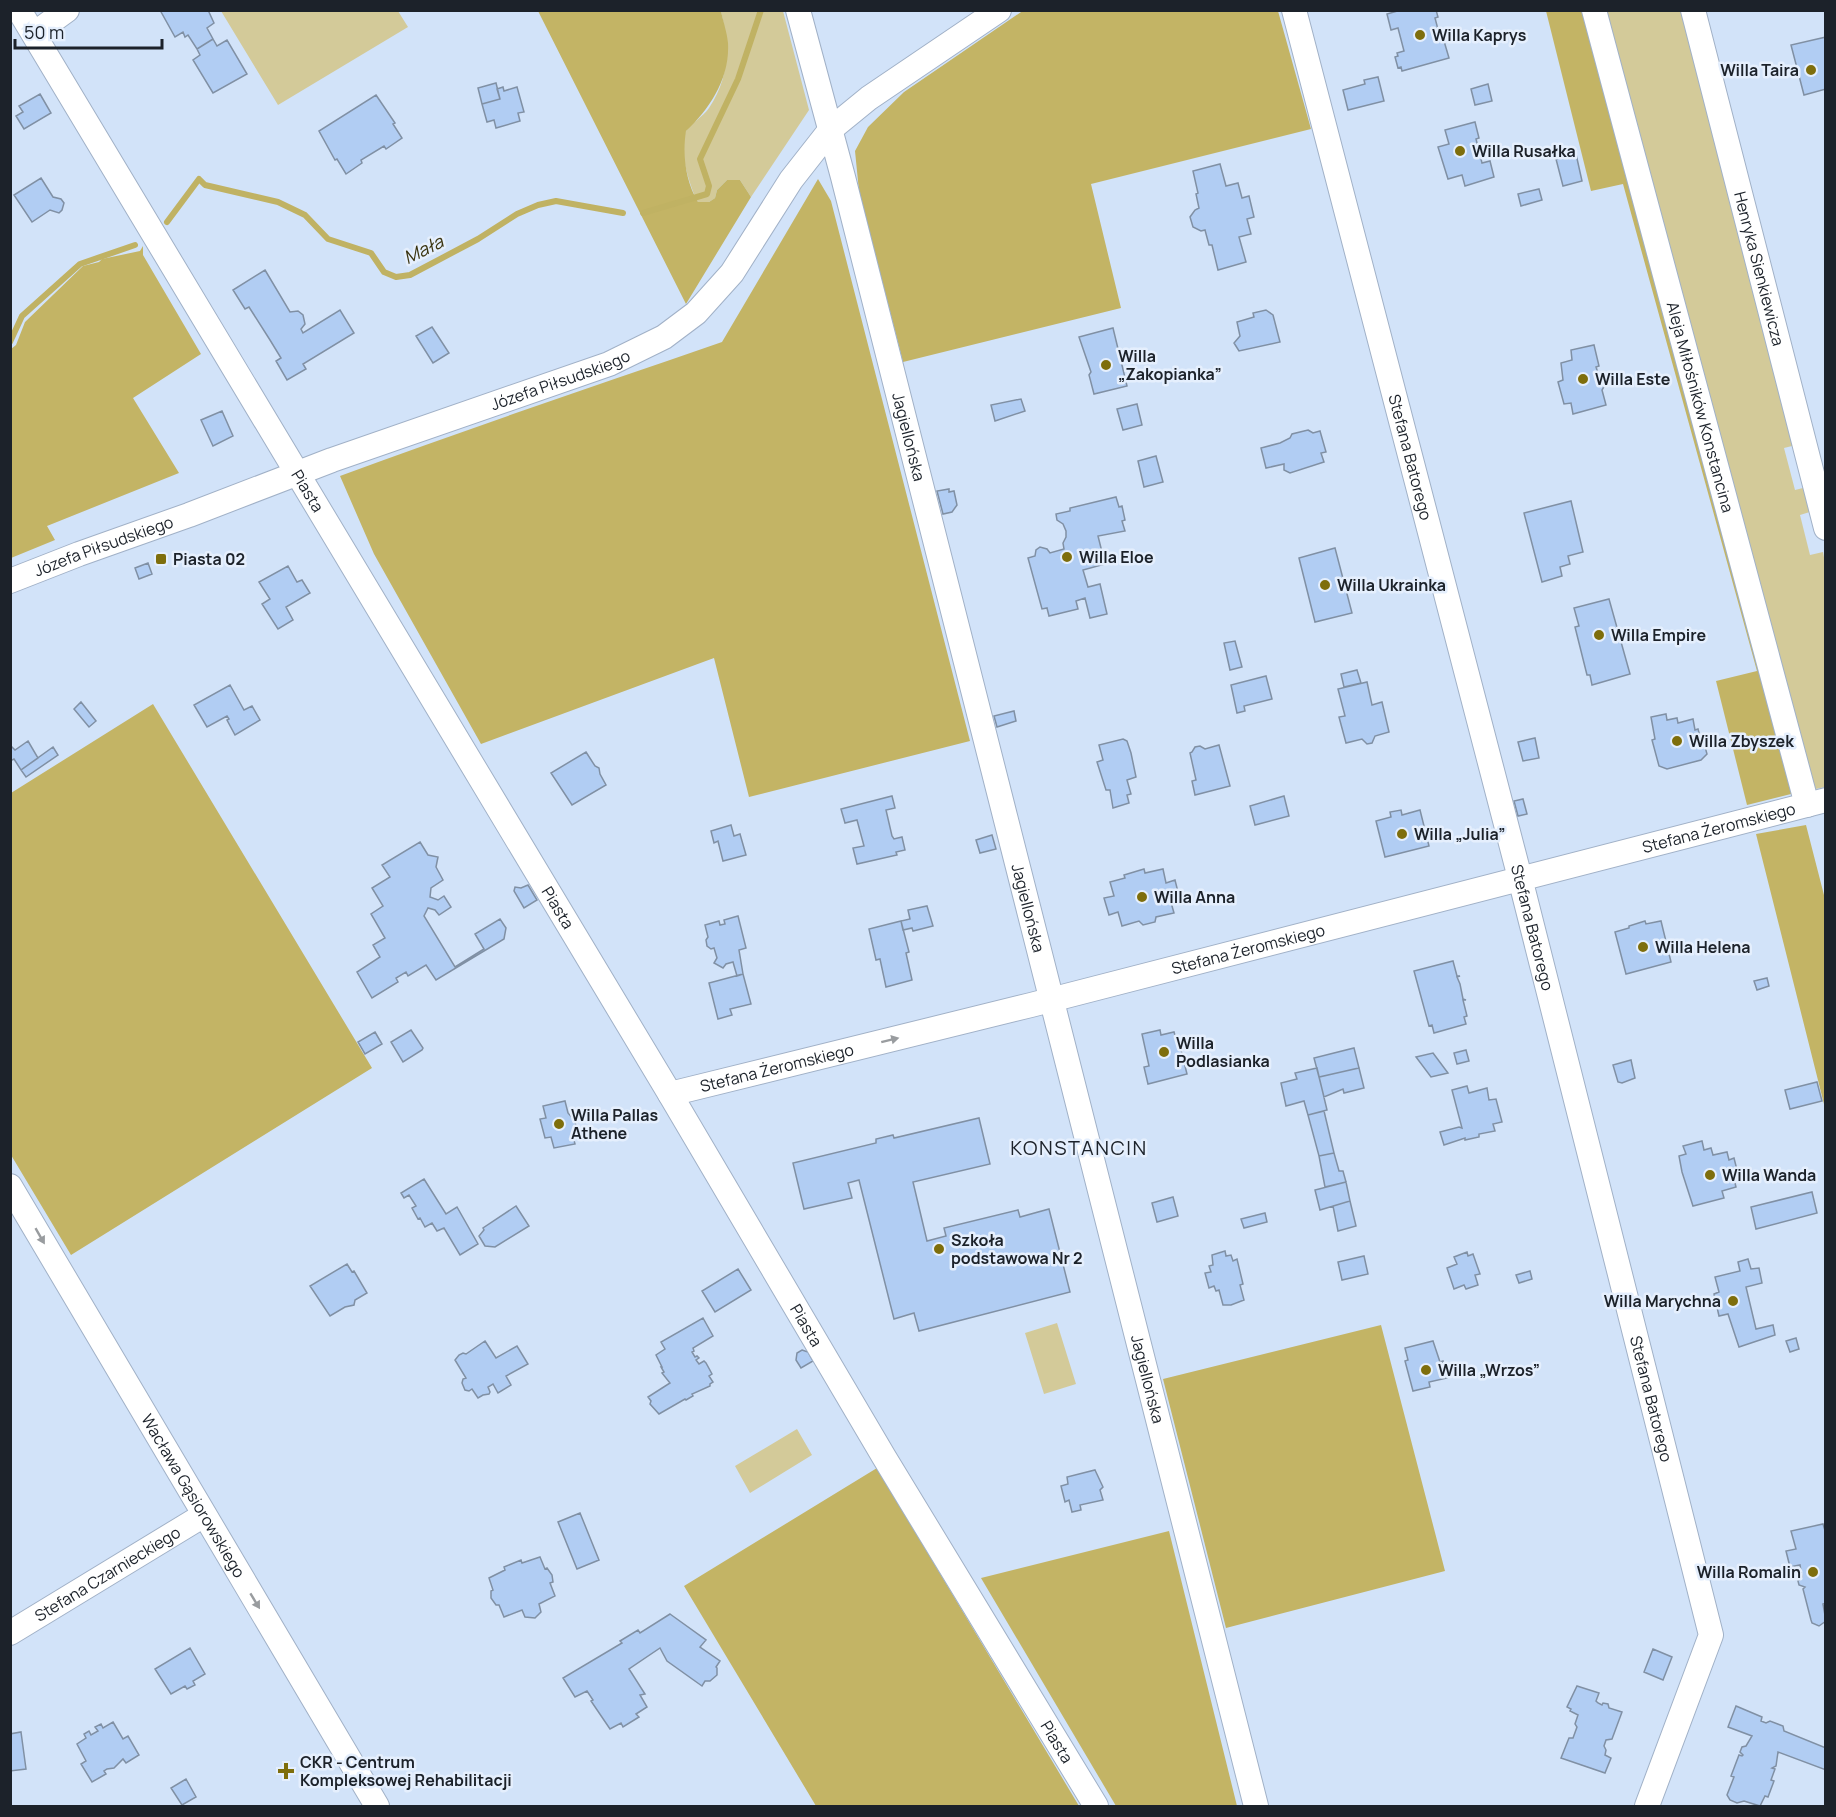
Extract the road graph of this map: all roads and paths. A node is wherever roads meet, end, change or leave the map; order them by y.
1 (19, 10) edge
2 (68, 10) edge
3 (798, 10) edge
4 (999, 10) edge
5 (1294, 10) edge
6 (1594, 10) edge
7 (1693, 10) edge
8 (34, 34) junction
9 (831, 129) junction
10 (298, 472) junction
11 (1826, 528) edge
12 (10, 581) edge
13 (1816, 803) edge
14 (1520, 878) junction
15 (1050, 1000) junction
16 (670, 1094) junction
17 (10, 1186) edge
18 (204, 1515) junction
19 (10, 1633) edge
20 (377, 1806) edge
21 (1096, 1806) edge
22 (1256, 1806) edge
23 (1647, 1806) edge

1 - 8 street, Piasta
2 - 8 street
3 - 9 street, Jagiellońska
4 - 9 street, Józefa Piłsudskiego
5 - 14 street, Stefana Batorego
6 - 13 street, Aleja Miłośników Konstancina
7 - 11 street, Henryka Sienkiewicza
8 - 10 street, Piasta
9 - 10 street, Józefa Piłsudskiego
9 - 15 street, Jagiellońska
10 - 12 street, Józefa Piłsudskiego
10 - 16 street, Piasta
13 - 14 street, Stefana Żeromskiego
14 - 15 street, Stefana Żeromskiego
14 - 23 street, Stefana Batorego
16 -> 15 street, Stefana Żeromskiego
15 - 22 street, Jagiellońska
16 - 21 street, Piasta
17 -> 18 street, Wacława Gąsiorowskiego
18 - 19 street, Stefana Czarnieckiego
18 -> 20 street, Wacława Gąsiorowskiego

